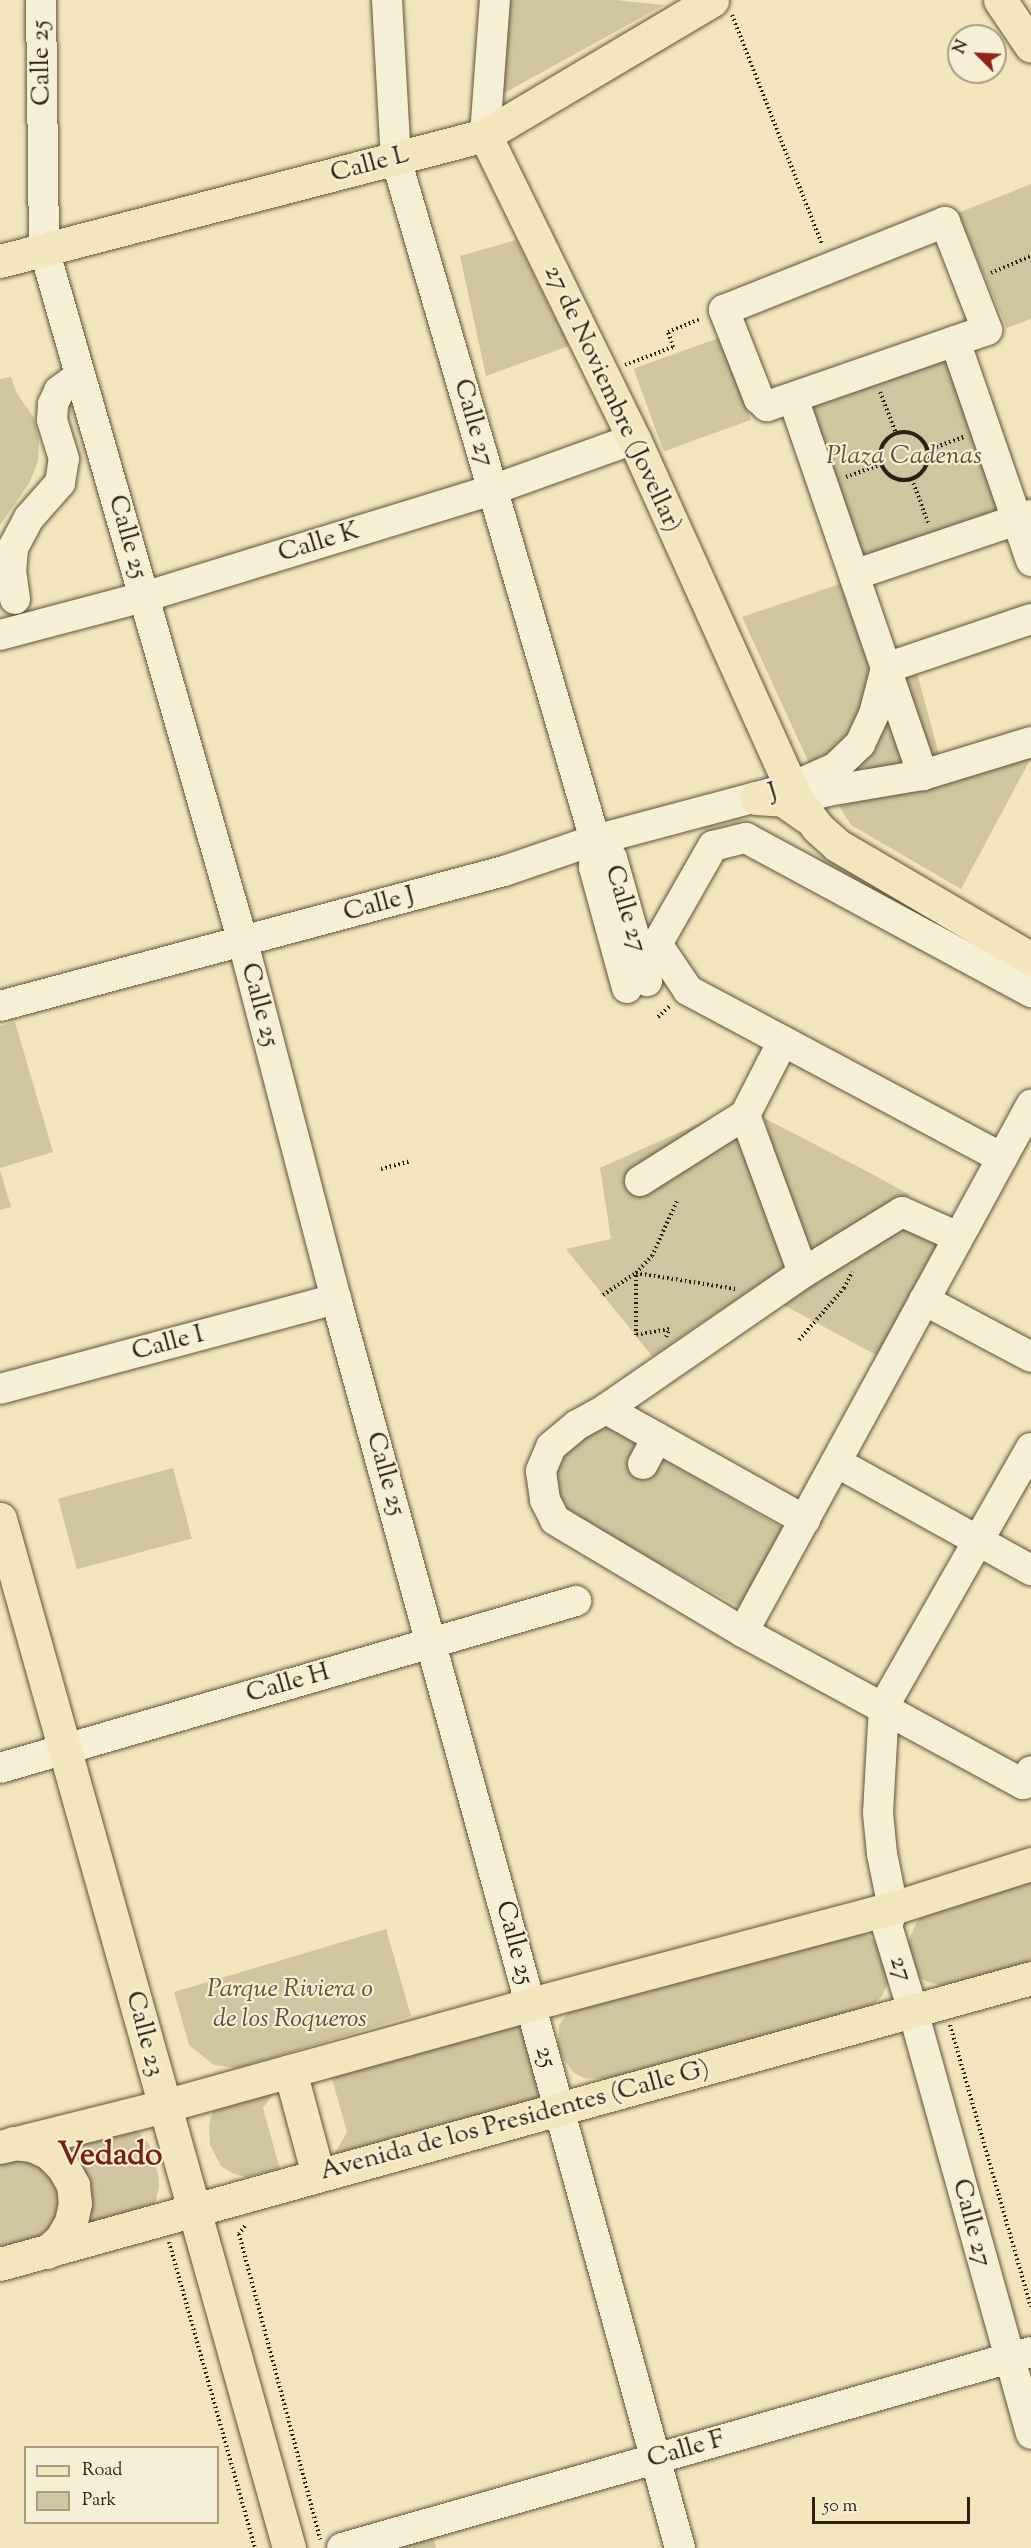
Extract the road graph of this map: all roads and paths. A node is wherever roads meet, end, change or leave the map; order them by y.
1 (41, 0) edge
2 (387, 0) edge
3 (495, 0) edge
4 (1000, 0) edge
5 (723, 10) edge
6 (683, 11) edge
7 (1031, 46) edge
8 (485, 135) junction
9 (396, 159) junction
10 (44, 249) junction
11 (1031, 256) edge
12 (0, 261) edge
13 (831, 268) junction
14 (968, 283) junction
15 (724, 310) junction
16 (955, 341) junction
17 (871, 370) junction
18 (602, 374) junction
19 (80, 375) junction
20 (793, 398) junction
21 (985, 429) junction
22 (896, 433) junction
23 (634, 439) junction
24 (928, 450) junction
25 (881, 464) junction
26 (912, 479) junction
27 (823, 485) junction
28 (492, 489) junction
29 (1024, 517) edge
30 (937, 547) junction
31 (1031, 561) edge
32 (854, 575) junction
33 (144, 597) junction
34 (15, 599) dead end
35 (1031, 619) edge
36 (0, 635) edge
37 (886, 668) junction
38 (1031, 742) edge
39 (923, 775) junction
40 (794, 794) junction
41 (756, 798) junction
42 (817, 827) junction
43 (595, 840) junction
44 (243, 942) junction
45 (1031, 959) edge
46 (637, 985) dead end
47 (1031, 992) edge
48 (0, 1006) edge
49 (783, 1041) junction
50 (745, 1115) junction
51 (1027, 1125) edge
52 (1002, 1158) junction
53 (410, 1161) dead end
54 (381, 1169) dead end
55 (640, 1181) dead end
56 (677, 1201) dead end
57 (958, 1238) junction
58 (853, 1269) dead end
59 (636, 1273) junction
60 (803, 1273) junction
61 (772, 1294) junction
62 (603, 1295) dead end
63 (336, 1299) junction
64 (924, 1300) junction
65 (799, 1340) dead end
66 (1031, 1358) edge
67 (655, 1375) junction
68 (0, 1389) edge
69 (606, 1409) junction
70 (657, 1438) junction
71 (1031, 1448) edge
72 (836, 1462) junction
73 (643, 1464) dead end
74 (0, 1519) edge
75 (805, 1520) junction
76 (978, 1542) junction
77 (1031, 1570) edge
78 (576, 1601) dead end
79 (743, 1632) junction
80 (432, 1642) junction
81 (884, 1706) junction
82 (64, 1750) junction
83 (0, 1768) edge
84 (1031, 1771) edge
85 (1031, 1864) edge
86 (884, 1916) junction
87 (1031, 1978) edge
88 (531, 2004) junction
89 (914, 2011) junction
90 (950, 2024) dead end
91 (290, 2071) junction
92 (164, 2106) junction
93 (561, 2110) junction
94 (6, 2145) edge
95 (318, 2175) junction
96 (193, 2211) junction
97 (245, 2226) dead end
98 (169, 2241) dead end
99 (47, 2252) junction
100 (0, 2264) edge
101 (1031, 2307) edge
102 (1019, 2355) edge
103 (1031, 2434) edge
104 (656, 2458) junction
105 (255, 2548) edge
106 (289, 2548) edge
107 (322, 2548) edge
108 (342, 2548) edge
109 (680, 2548) edge

1 - 10 street, Calle 25
2 - 9 street, Calle 27
3 - 8 street
4 - 7 main road
5 - 6 main road, Calle L
5 - 13 path
6 - 8 main road, Calle L
8 - 9 main road, Calle L
8 - 18 main road, 27 de Noviembre (Jovellar)
9 - 10 main road, Calle L
9 - 28 street, Calle 27
10 - 12 main road, Calle L
10 - 19 street, Calle 25
11 - 14 path
13 - 14 street
13 - 15 street
14 - 16 street
15 - 18 path
15 - 20 street
16 - 17 street
16 - 21 street
17 - 20 street
17 - 22 path
18 - 23 main road, 27 de Noviembre (Jovellar)
19 - 33 street, Calle 25
19 - 34 street
20 - 27 street
21 - 24 path
21 - 29 street
22 - 24 path
22 - 25 path
23 - 28 street, Calle K
23 - 40 main road, 27 de Noviembre (Jovellar)
24 - 26 path
25 - 26 path
25 - 27 path
26 - 30 path
27 - 32 street
28 - 33 street, Calle K
28 - 43 street, Calle 27
29 - 30 street
29 - 31 street
30 - 32 street
32 - 37 street
33 - 36 street, Calle K
33 - 44 street, Calle 25
35 - 37 street
37 - 39 street
37 - 40 street
38 - 39 street
39 - 40 street
40 - 41 street, J
40 - 42 main road, 27 de Noviembre (Jovellar)
41 - 42 main road
41 - 43 street, Calle J
42 - 45 main road
43 - 44 street, Calle J
43 - 46 street, Calle 27
44 - 48 street, Calle J
44 - 63 street, Calle 25
47 - 49 street
49 - 50 street
49 - 52 street
50 - 55 street
50 - 60 street
51 - 52 street
52 - 57 street
53 - 54 path
56 - 59 path
57 - 60 street
57 - 64 street
58 - 65 path
59 - 61 path
59 - 62 path
59 - 67 path
60 - 61 street
61 - 67 street
63 - 68 street, Calle I
63 - 80 street, Calle 25
64 - 66 street
64 - 72 street
67 - 69 street
69 - 70 street
69 - 79 street
70 - 73 street
70 - 75 street
71 - 76 street
72 - 75 street
72 - 76 street
74 - 82 main road, Calle 23
75 - 79 street
76 - 77 street
76 - 81 street
78 - 80 street, Calle H
79 - 81 street
80 - 82 street, Calle H
80 - 88 street, Calle 25
81 - 84 street
81 - 86 street, 27
82 - 83 street, Calle H
82 - 92 main road, Calle 23
85 - 86 main road
86 - 88 main road
86 - 89 street, 27
87 - 89 main road, Avenida de los Presidentes (Calle G)
88 - 91 main road
88 - 93 street, 25
89 - 93 main road, Avenida de los Presidentes (Calle G)
89 - 102 street, Calle 27
90 - 101 path
91 - 92 main road
91 - 95 main road
92 - 94 main road
92 - 96 main road, Calle 23
93 - 95 main road, Avenida de los Presidentes (Calle G)
93 - 104 street
94 - 99 main road
95 - 96 main road, Avenida de los Presidentes (Calle G)
96 - 99 main road, Avenida de los Presidentes (Calle G)
96 - 106 main road, Calle 23
97 - 107 path
98 - 105 path
99 - 100 main road, Avenida de los Presidentes (Calle G)
102 - 103 street, Calle 27
102 - 104 street, Calle F
104 - 108 street, Calle F
104 - 109 street

